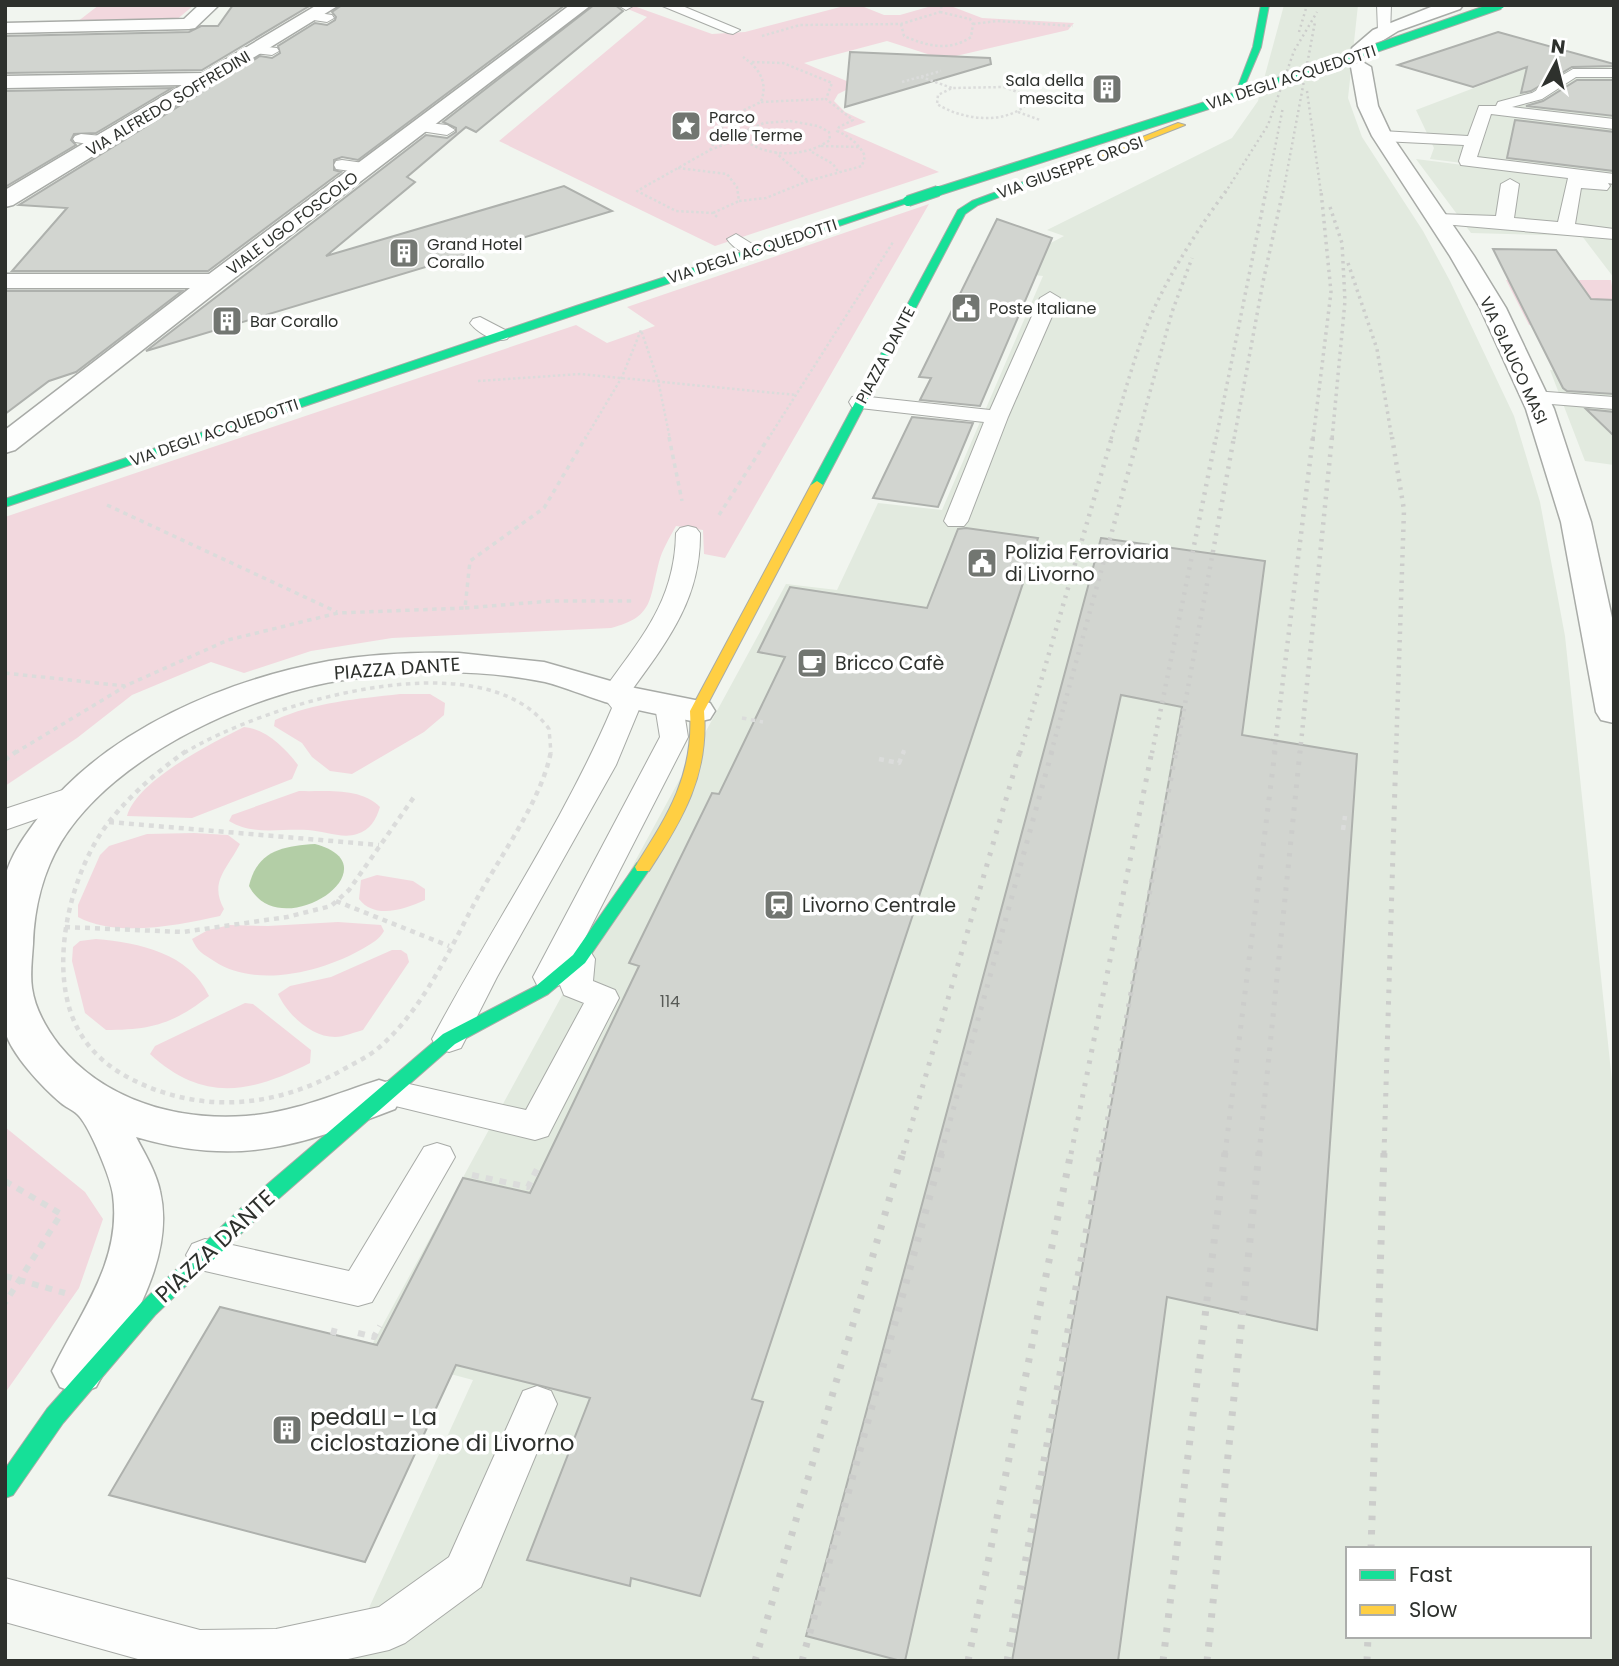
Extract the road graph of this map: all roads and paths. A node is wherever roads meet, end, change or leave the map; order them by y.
1 (210, 5) edge
2 (582, 5) edge
3 (667, 5) edge
4 (942, 5) edge
5 (1265, 5) edge
6 (1384, 5) edge
7 (1454, 5) edge
8 (1500, 5) edge
9 (940, 12) junction
10 (323, 13) edge
11 (901, 24) junction
12 (973, 24) junction
13 (1073, 26) dead end
14 (5, 28) edge
15 (64, 30) junction
16 (733, 30) dead end
17 (1385, 31) junction
18 (754, 39) dead end
19 (228, 45) dead end
20 (84, 48) dead end
21 (266, 48) junction
22 (739, 55) dead end
23 (750, 62) junction
24 (1361, 63) joint
25 (942, 71) dead end
26 (1614, 73) edge
27 (921, 77) junction
28 (209, 79) junction
29 (5, 82) edge
30 (902, 82) dead end
31 (1240, 87) dead end
32 (952, 88) junction
33 (826, 99) junction
34 (761, 102) junction
35 (1485, 109) junction
36 (1614, 124) edge
37 (1181, 125) dead end
38 (420, 127) junction
39 (447, 130) dead end
40 (837, 131) junction
41 (829, 132) junction
42 (1382, 136) junction
43 (741, 138) junction
44 (81, 139) dead end
45 (102, 141) junction
46 (1474, 141) junction
47 (820, 146) junction
48 (860, 147) junction
49 (710, 150) junction
50 (811, 151) junction
51 (775, 152) junction
52 (342, 165) dead end
53 (365, 168) junction
54 (677, 168) junction
55 (839, 173) junction
56 (1614, 179) edge
57 (808, 181) junction
58 (1510, 184) dead end
59 (1614, 188) edge
60 (5, 200) edge
61 (739, 201) junction
62 (961, 212) joint
63 (713, 213) junction
64 (1437, 219) junction
65 (1504, 222) junction
66 (1566, 227) junction
67 (899, 232) dead end
68 (1614, 234) edge
69 (736, 239) joint
70 (752, 250) junction
71 (5, 281) edge
72 (215, 281) junction
73 (1050, 298) dead end
74 (480, 323) dead end
75 (500, 335) junction
76 (622, 377) junction
77 (658, 380) junction
78 (478, 381) dead end
79 (796, 395) junction
80 (1534, 397) junction
81 (860, 402) junction
82 (1614, 403) edge
83 (997, 418) junction
84 (12, 436) edge
85 (67, 482) junction
86 (5, 503) edge
87 (956, 521) dead end
88 (688, 533) junction
89 (676, 605) junction
90 (1603, 606) edge
91 (465, 608) junction
92 (338, 613) junction
93 (5, 673) edge
94 (125, 686) junction
95 (666, 699) junction
96 (1614, 712) edge
97 (904, 750) dead end
98 (5, 760) edge
99 (879, 760) dead end
100 (414, 797) dead end
101 (70, 805) junction
102 (1345, 816) dead end
103 (5, 820) edge
104 (107, 822) junction
105 (1343, 831) dead end
106 (380, 846) junction
107 (336, 901) junction
108 (66, 927) junction
109 (449, 946) junction
110 (10, 955) edge
111 (579, 958) junction
112 (542, 990) junction
113 (449, 1039) junction
114 (391, 1093) junction
115 (96, 1104) junction
116 (541, 1163) dead end
117 (450, 1165) joint
118 (5, 1181) edge
119 (205, 1255) junction
120 (5, 1276) edge
121 (21, 1280) junction
122 (79, 1297) dead end
123 (5, 1303) edge
124 (387, 1314) dead end
125 (349, 1331) dead end
126 (537, 1404) dead end
127 (55, 1416) junction
128 (5, 1488) edge
129 (5, 1600) edge
130 (203, 1657) edge

1 - 15 street
2 - 38 street, VIALE UGO FOSCOLO
3 - 16 lane
4 - 9 path
5 - 31 street
6 - 17 lane
7 - 17 street, VIA DEGLI ACQUEDOTTI
8 - 70 street, VIA DEGLI ACQUEDOTTI, bridge
9 - 11 path
9 - 12 path
10 - 21 street, VIA ALFREDO SOFFREDINI
11 - 12 path
11 - 18 path
12 - 13 path
14 - 15 street
15 - 20 street
17 - 24 street, VIA DEGLI ACQUEDOTTI
19 - 21 street
21 - 28 street, VIA ALFREDO SOFFREDINI
22 - 23 path
23 - 33 path
23 - 34 path
24 - 42 street, VIA GLAUCO MASI
25 - 27 path
26 - 35 lane
27 - 30 path
27 - 32 path
28 - 29 street
28 - 45 street, VIA ALFREDO SOFFREDINI
32 - 32 path
33 - 34 path
33 - 40 path
34 - 49 path
35 - 36 lane
35 - 46 lane
37 - 62 street, VIA GIUSEPPE OROSI
38 - 39 lane
38 - 53 street, VIALE UGO FOSCOLO
40 - 41 path
40 - 48 path
41 - 43 path
41 - 47 path
42 - 46 lane
42 - 64 street, VIA GLAUCO MASI
43 - 49 path
43 - 51 path
44 - 45 lane
45 - 60 street, VIA ALFREDO SOFFREDINI
46 - 56 lane
47 - 48 path
47 - 50 path
48 - 55 path
49 - 54 path
50 - 51 path
50 - 55 path
51 - 57 path
52 - 53 lane
53 - 72 street, VIALE UGO FOSCOLO
54 - 61 path
54 - 63 path
55 - 57 path
57 - 61 path
58 - 65 lane
59 - 66 lane
61 - 63 path
62 - 81 street, PIAZZA DANTE
63 - 69 path
64 - 65 lane
64 - 80 street, VIA GLAUCO MASI
65 - 66 lane
66 - 68 lane
67 - 79 path
69 - 70 lane
70 - 75 street, VIA DEGLI ACQUEDOTTI
71 - 72 street
72 - 84 street, VIALE UGO FOSCOLO
73 - 83 lane
74 - 75 lane
75 - 85 street, VIA DEGLI ACQUEDOTTI
76 - 77 path
76 - 77 path
76 - 78 path
76 - 91 path
77 - 79 path
77 - 88 path
79 - 88 path
80 - 82 lane
80 - 90 street, VIA GLAUCO MASI
81 - 83 lane
81 - 95 street, PIAZZA DANTE
83 - 87 lane
85 - 86 street, VIA DEGLI ACQUEDOTTI
85 - 92 path
88 - 89 lane
89 - 91 path
89 - 95 lane
90 - 96 street, VIA GLAUCO MASI
91 - 92 path
92 - 94 path
93 - 94 path
94 - 98 path
95 - 101 street, PIAZZA DANTE
95 - 111 street, PIAZZA DANTE
95 - 112 lane
95 - 113 lane, PIAZZA DANTE
97 - 99 path
100 - 106 path
101 - 103 lane, PIAZZA DANTE
101 - 104 path
101 - 110 street, PIAZZA DANTE
102 - 105 path
104 - 106 path
104 - 108 path
104 - 109 path
106 - 107 path
107 - 108 path
107 - 109 path
108 - 109 path
108 - 110 path
110 - 115 street, PIAZZA DANTE
111 - 112 street, PIAZZA DANTE
111 - 114 lane
112 - 113 street, PIAZZA DANTE
113 - 114 street, PIAZZA DANTE
114 - 115 street, PIAZZA DANTE
114 - 119 street, PIAZZA DANTE
115 - 127 street, PIAZZA DANTE
116 - 117 path
117 - 119 lane
118 - 121 path
119 - 127 street, PIAZZA DANTE
120 - 121 path
121 - 122 path
121 - 123 path
124 - 125 path
126 - 130 lane
127 - 128 street, PIAZZA DANTE
129 - 130 lane

